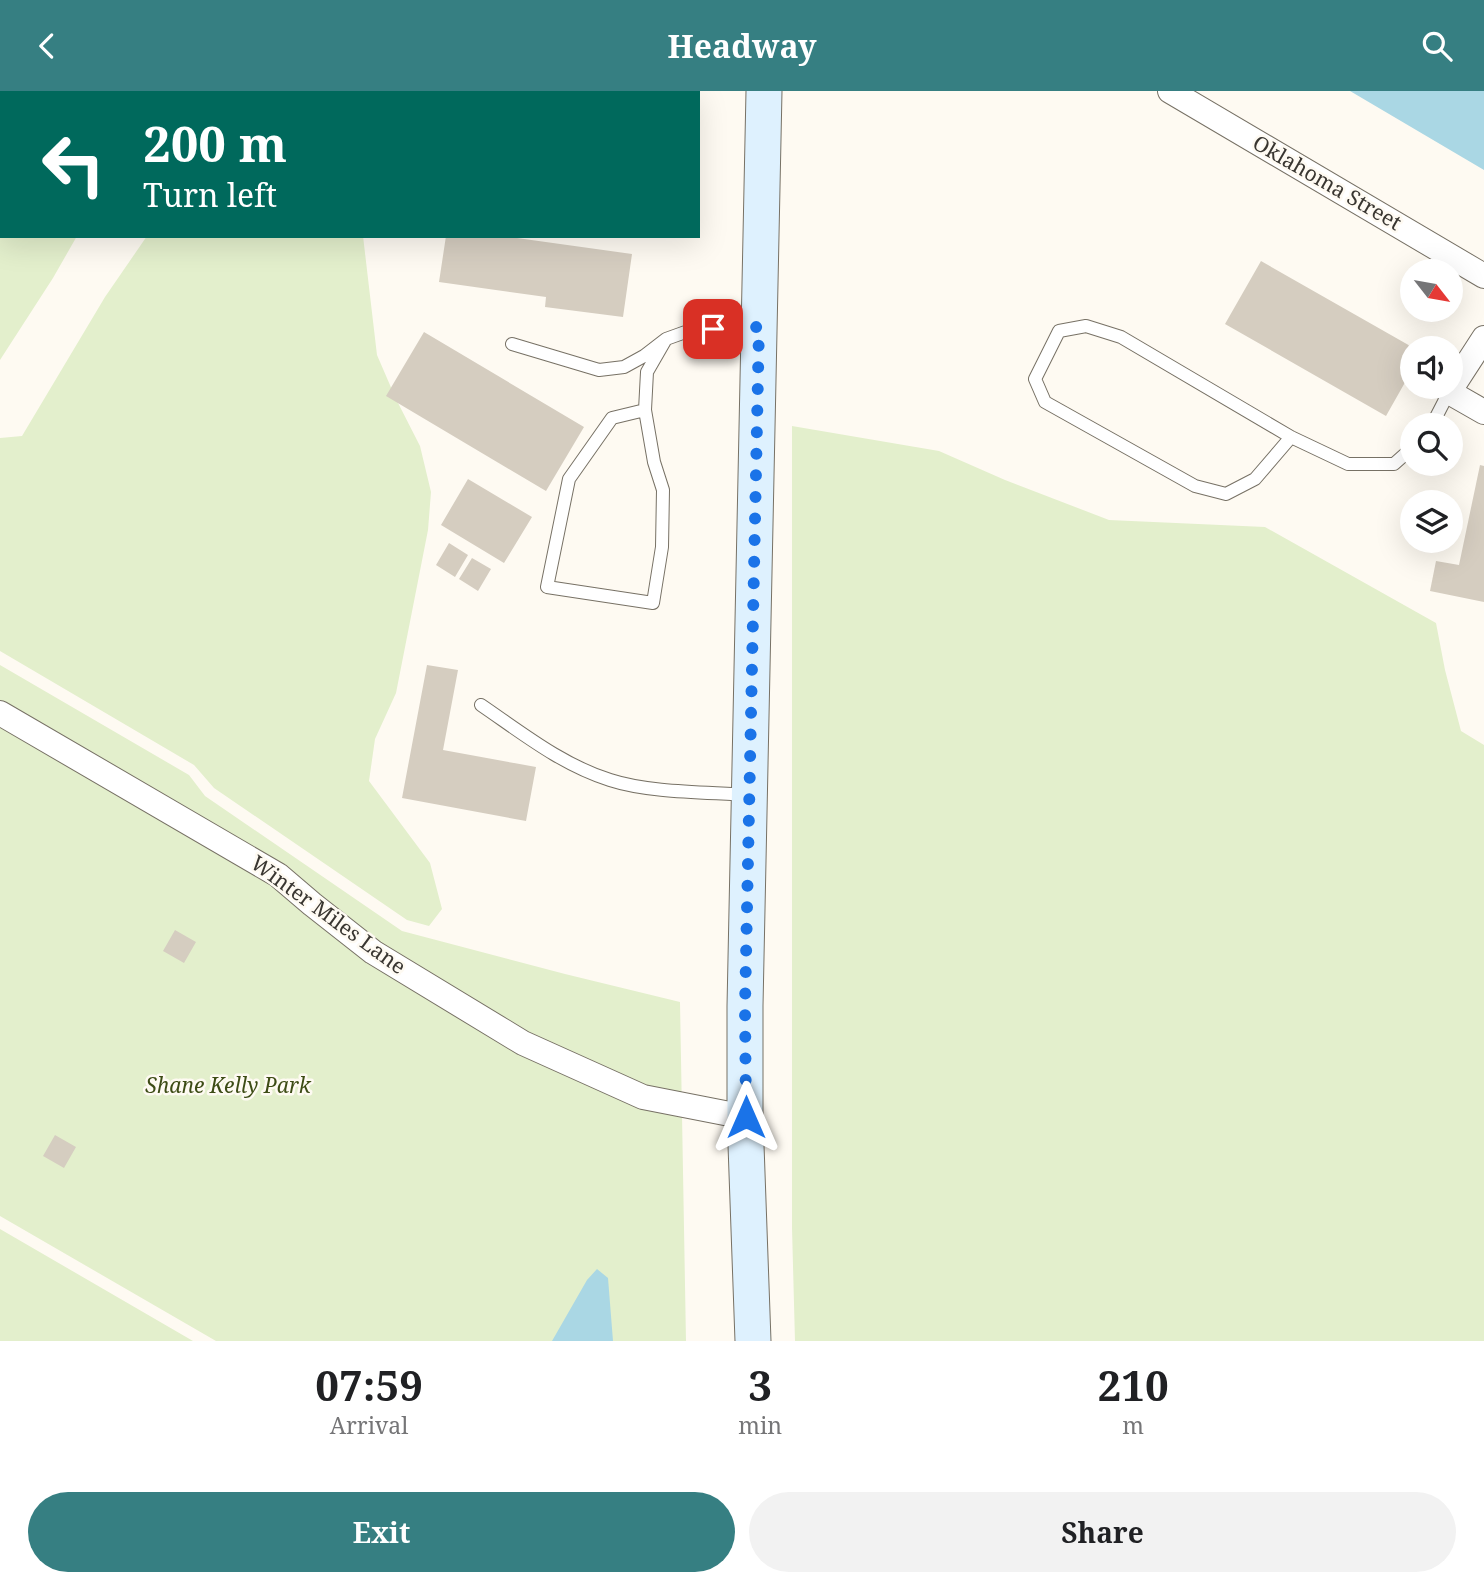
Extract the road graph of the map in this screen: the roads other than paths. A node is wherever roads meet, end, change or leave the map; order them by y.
1 (764, 91) edge
2 (1170, 91) edge
3 (1484, 276) edge
4 (759, 327) junction
5 (1484, 338) edge
6 (666, 339) junction
7 (512, 344) dead end
8 (1463, 370) edge
9 (1461, 399) edge
10 (645, 410) junction
11 (1484, 412) edge
12 (1291, 437) junction
13 (1400, 459) edge
14 (481, 705) dead end
15 (0, 713) edge
16 (749, 795) junction
17 (746, 1117) junction
18 (753, 1341) edge

1 - 4 main road
2 - 3 street, Oklahoma Street
4 - 6 lane
4 - 16 main road
5 - 8 street
6 - 7 lane
6 - 10 lane
9 - 11 street
10 - 10 lane
12 - 12 lane
12 - 13 lane
14 - 16 lane
15 - 17 street, Winter Miles Lane
16 - 17 main road
17 - 18 main road

